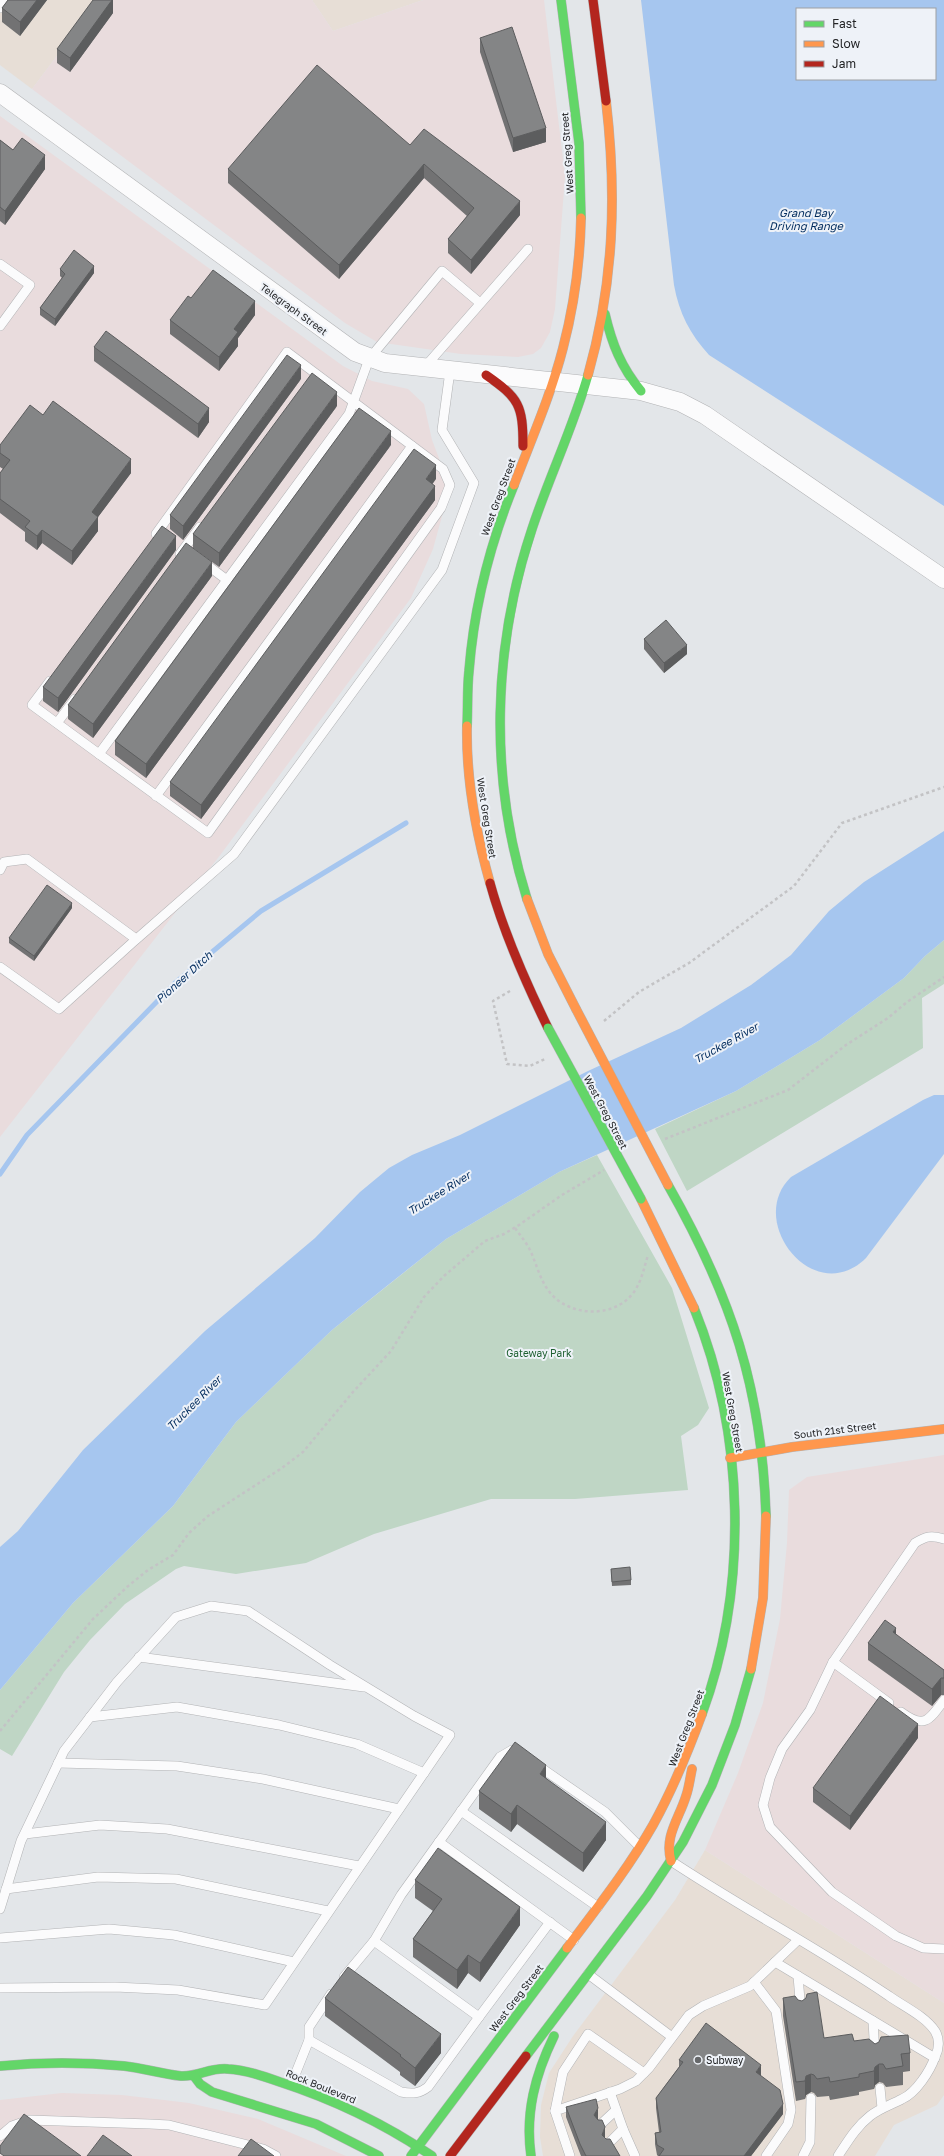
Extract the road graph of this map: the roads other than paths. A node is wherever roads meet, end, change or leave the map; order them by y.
1 (5, 0) edge
2 (562, 0) edge
3 (593, 0) edge
4 (0, 8) edge
5 (0, 93) edge
6 (528, 248) dead end
7 (0, 264) edge
8 (480, 303) junction
9 (604, 308) junction
10 (0, 326) edge
11 (369, 359) junction
12 (424, 368) junction
13 (450, 371) junction
14 (486, 375) junction
15 (553, 381) junction
16 (585, 385) junction
17 (641, 391) junction
18 (353, 402) junction
19 (412, 446) junction
20 (522, 462) junction
21 (208, 517) edge
22 (150, 542) edge
23 (188, 551) junction
24 (176, 561) edge
25 (944, 579) edge
26 (227, 580) junction
27 (55, 674) edge
28 (80, 692) edge
29 (57, 723) junction
30 (99, 754) junction
31 (156, 796) junction
32 (0, 870) edge
33 (136, 939) junction
34 (0, 967) edge
35 (944, 1429) edge
36 (763, 1452) junction
37 (730, 1458) junction
38 (944, 1539) edge
39 (139, 1657) junction
40 (833, 1662) junction
41 (367, 1688) junction
42 (944, 1700) edge
43 (90, 1717) junction
44 (699, 1731) junction
45 (58, 1763) junction
46 (424, 1773) junction
47 (399, 1809) junction
48 (461, 1811) junction
49 (24, 1834) junction
50 (439, 1842) junction
51 (640, 1848) junction
52 (671, 1861) junction
53 (359, 1866) junction
54 (6, 1889) junction
55 (598, 1907) junction
56 (0, 1909) edge
57 (328, 1911) junction
58 (550, 1922) junction
59 (0, 1938) edge
60 (574, 1940) junction
61 (798, 1940) junction
62 (374, 1941) junction
63 (944, 1949) edge
64 (294, 1962) junction
65 (775, 1962) junction
66 (588, 1974) junction
67 (798, 1976) junction
68 (754, 1982) junction
69 (0, 1988) edge
70 (801, 2013) edge
71 (479, 2018) junction
72 (873, 2021) junction
73 (672, 2037) junction
74 (309, 2040) junction
75 (875, 2056) edge
76 (935, 2058) junction
77 (0, 2066) edge
78 (644, 2073) junction
79 (194, 2076) junction
80 (291, 2085) junction
81 (880, 2088) dead end
82 (610, 2092) junction
83 (811, 2098) dead end
84 (882, 2108) junction
85 (616, 2110) junction
86 (555, 2111) junction
87 (600, 2125) edge
88 (623, 2129) junction
89 (0, 2136) edge
90 (608, 2144) edge
91 (418, 2146) junction
92 (577, 2146) edge
93 (632, 2154) edge
94 (570, 2155) edge
95 (276, 2156) edge
96 (379, 2156) edge
97 (411, 2156) edge
98 (432, 2156) edge
99 (450, 2156) edge
100 (531, 2156) edge
101 (766, 2156) edge
102 (803, 2156) edge
103 (838, 2156) edge

1 - 4 lane
2 - 15 main road, West Greg Street
3 - 9 main road, West Greg Street
5 - 11 street, Telegraph Street
6 - 8 lane
7 - 10 lane
8 - 11 lane
8 - 12 lane
9 - 16 main road, West Greg Street
9 - 17 main road
11 - 12 street, Telegraph Street
11 - 18 lane
12 - 13 street, Telegraph Street
13 - 14 street, Telegraph Street
13 - 33 lane
14 - 15 street, Telegraph Street
14 - 20 main road
15 - 16 street, Telegraph Street
15 - 20 main road, West Greg Street
16 - 17 street, Telegraph Street
16 - 36 main road, West Greg Street, bridge
17 - 25 street, Telegraph Street
18 - 19 lane
18 - 22 lane
18 - 26 lane
19 - 31 lane
19 - 31 lane
20 - 37 main road, West Greg Street, bridge
21 - 23 lane
23 - 24 lane
23 - 26 lane
26 - 30 lane
27 - 29 lane
28 - 29 lane
29 - 30 lane
30 - 31 lane
32 - 33 lane
33 - 34 lane
35 - 36 main road, South 21st Street
36 - 37 main road, South 21st Street
36 - 52 main road, West Greg Street
37 - 44 main road, West Greg Street
38 - 40 lane
39 - 41 lane
39 - 41 lane
39 - 43 lane
40 - 42 lane
40 - 63 lane
41 - 46 lane
43 - 45 lane
43 - 46 lane
44 - 51 main road, West Greg Street
44 - 52 main road
45 - 47 lane
45 - 49 lane
46 - 47 lane
47 - 53 lane
48 - 50 lane
48 - 51 lane
48 - 55 lane
49 - 53 lane
49 - 54 lane
50 - 58 lane
50 - 62 lane
51 - 55 main road, West Greg Street
52 - 61 lane
52 - 66 main road, West Greg Street
53 - 57 lane
54 - 56 lane
54 - 57 lane
55 - 60 main road, West Greg Street
57 - 64 lane
58 - 60 lane
58 - 71 lane
59 - 64 lane
60 - 91 main road, West Greg Street
61 - 65 lane
61 - 76 lane
62 - 71 lane
62 - 74 lane
64 - 69 lane
65 - 67 lane
65 - 68 lane
66 - 73 lane
66 - 99 main road, West Greg Street
66 - 100 main road
67 - 70 lane
67 - 72 lane
68 - 73 lane
68 - 101 lane
71 - 74 lane
72 - 75 lane
72 - 76 lane
73 - 78 lane
74 - 80 lane
76 - 84 lane
77 - 79 main road, Rock Boulevard
78 - 82 lane
78 - 86 lane
79 - 80 main road, Rock Boulevard
79 - 96 main road
80 - 91 main road, Rock Boulevard
81 - 84 lane
82 - 85 lane
82 - 86 lane
83 - 102 lane
84 - 103 lane
85 - 87 lane
85 - 88 lane
86 - 94 lane
88 - 90 lane
88 - 93 lane
89 - 95 lane
91 - 97 main road, West Greg Street
91 - 98 main road, Rock Boulevard
92 - 94 lane

